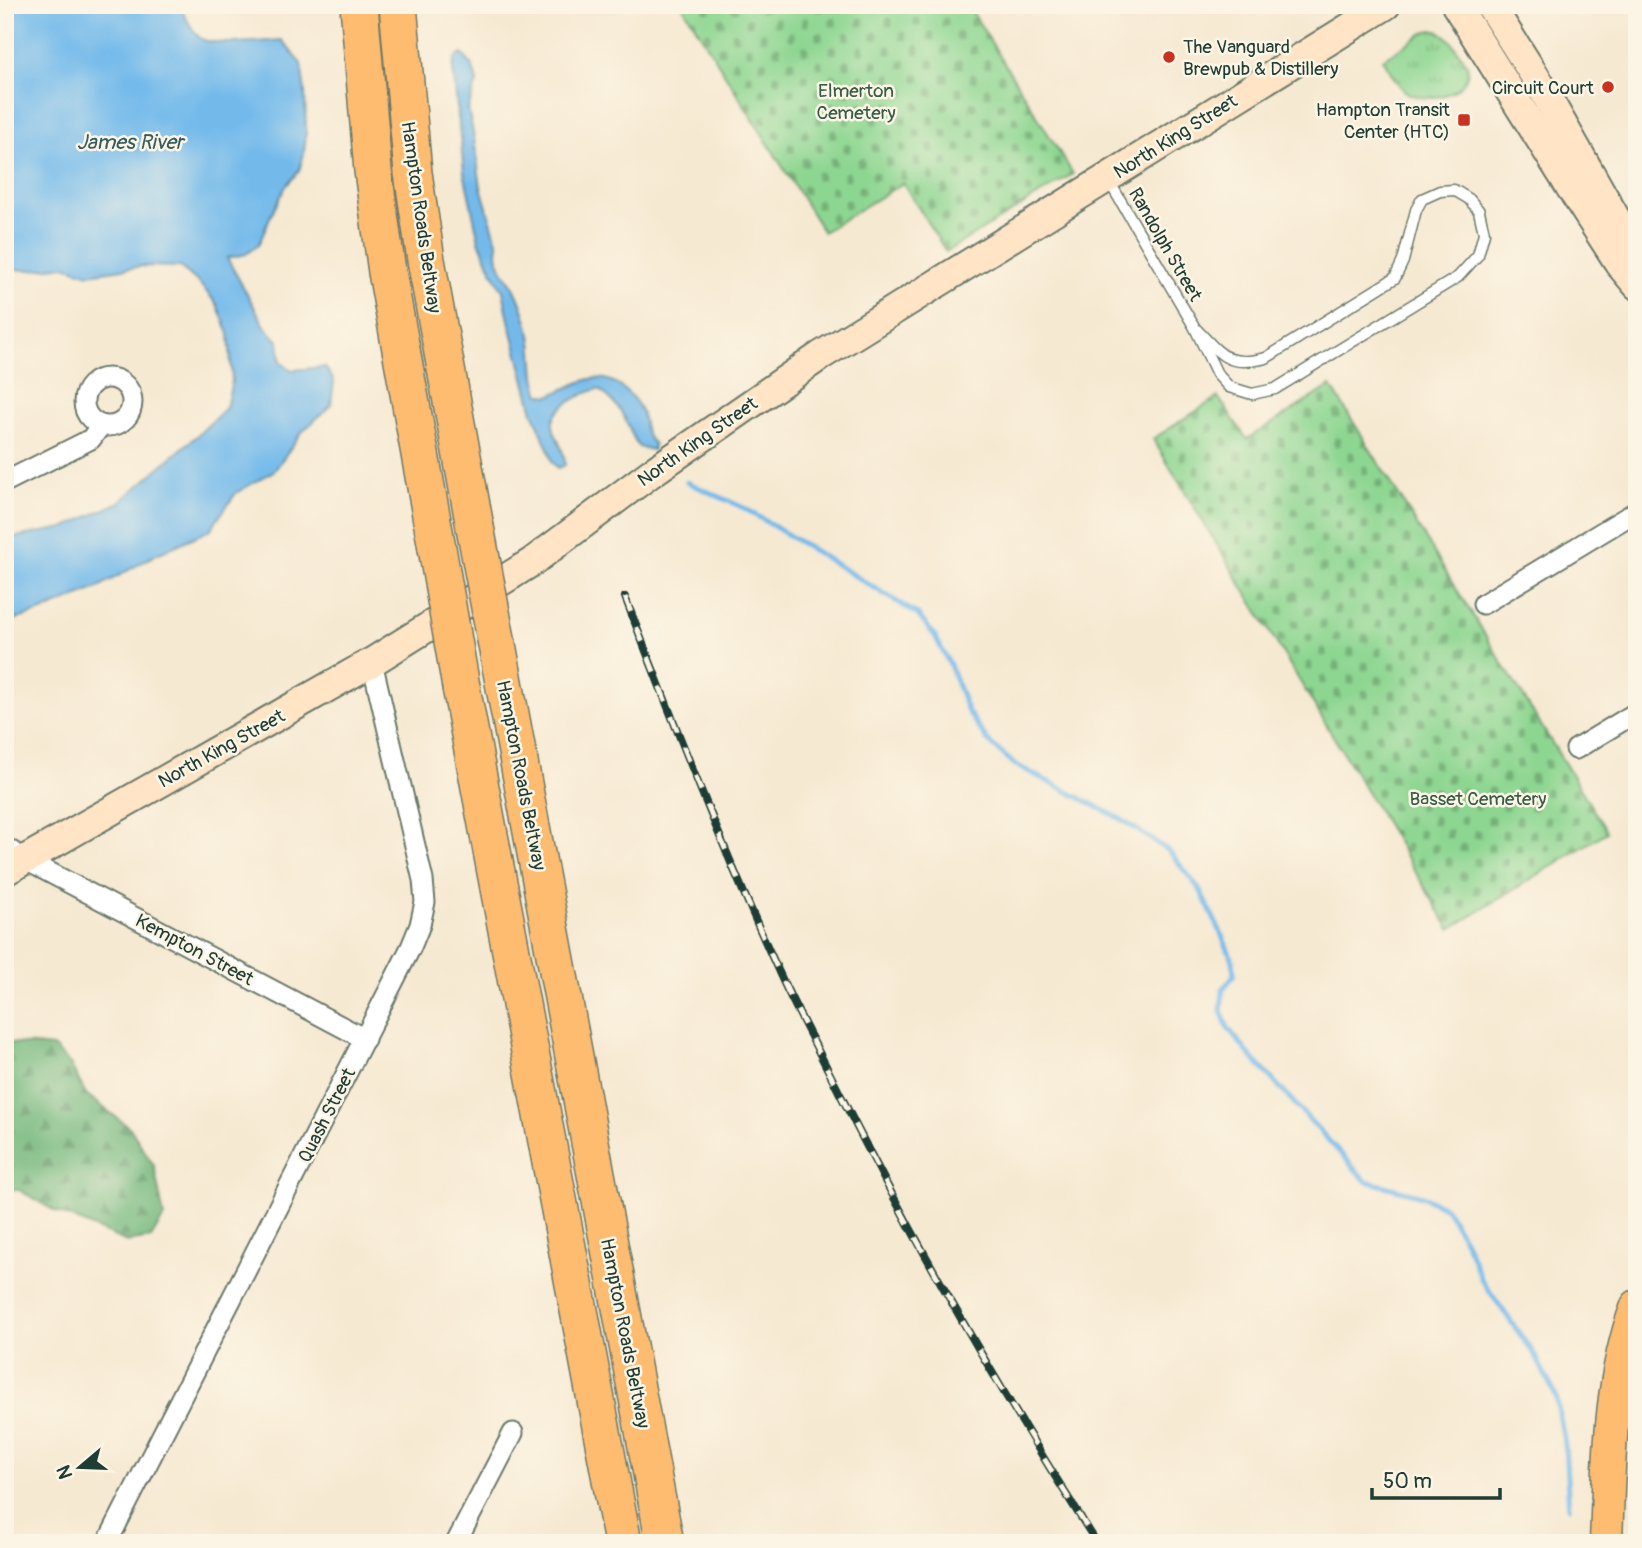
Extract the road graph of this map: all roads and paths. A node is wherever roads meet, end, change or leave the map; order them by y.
1 (359, 5) edge
2 (398, 5) edge
3 (1386, 5) edge
4 (1456, 5) edge
5 (1490, 5) edge
6 (1107, 178) junction
7 (1637, 256) edge
8 (1637, 285) edge
9 (1195, 328) junction
10 (100, 425) dead end
11 (5, 482) edge
12 (1637, 511) edge
13 (1483, 604) dead end
14 (372, 662) junction
15 (1637, 712) edge
16 (1576, 749) dead end
17 (12, 859) edge
18 (365, 1039) junction
19 (1637, 1306) edge
20 (513, 1433) dead end
21 (107, 1543) edge
22 (456, 1543) edge
23 (623, 1543) edge
24 (665, 1543) edge
25 (1606, 1543) edge

1 - 23 highway, Hampton Roads Beltway, bridge
2 - 24 highway, Hampton Roads Beltway, bridge
3 - 6 main road, North King Street
4 - 8 main road
5 - 7 main road
6 - 9 lane, Randolph Street
6 - 14 main road, North King Street
9 - 9 lane
10 - 11 street
12 - 13 street
14 - 17 main road, North King Street
14 - 18 street, Quash Street
15 - 16 street
17 - 18 street, Kempton Street
18 - 21 street, Quash Street
19 - 25 main road
20 - 22 street

